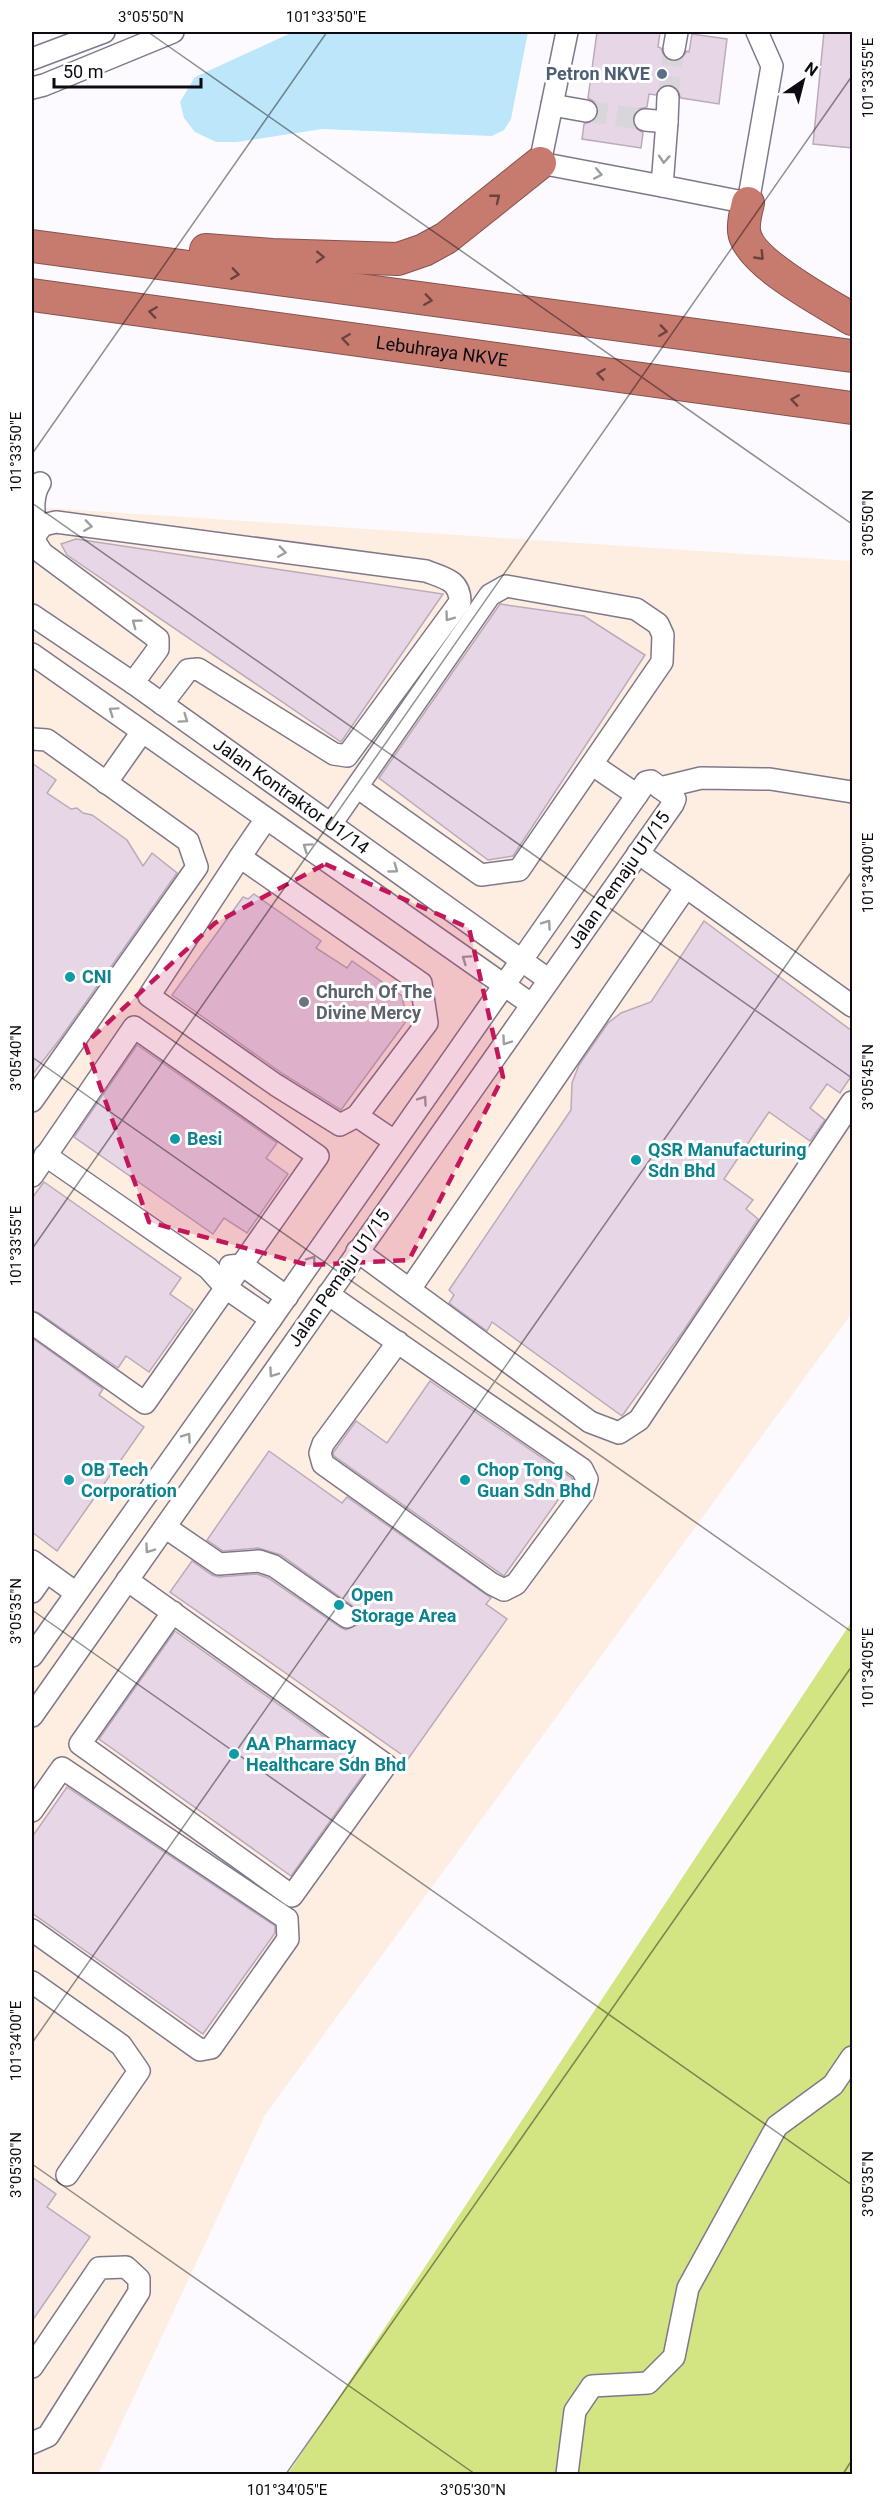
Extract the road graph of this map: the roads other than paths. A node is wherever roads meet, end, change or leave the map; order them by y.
1 (104, 32) edge
2 (173, 32) edge
3 (567, 32) edge
4 (757, 32) edge
5 (32, 59) edge
6 (32, 88) edge
7 (668, 97) tunnel mouth
8 (552, 105) junction
9 (586, 111) tunnel mouth
10 (645, 120) tunnel mouth
11 (666, 122) junction
12 (540, 163) junction
13 (663, 186) junction
14 (748, 203) junction
15 (32, 234) edge
16 (32, 246) edge
17 (32, 295) edge
18 (852, 319) edge
19 (852, 357) edge
20 (852, 408) edge
21 (40, 483) dead end
22 (36, 534) junction
23 (32, 615) edge
24 (32, 654) edge
25 (133, 682) junction
26 (162, 704) junction
27 (142, 732) junction
28 (32, 739) edge
29 (593, 765) junction
30 (106, 783) junction
31 (357, 787) junction
32 (660, 788) junction
33 (852, 792) edge
34 (637, 795) junction
35 (266, 819) junction
36 (331, 824) junction
37 (638, 853) junction
38 (240, 857) junction
39 (686, 887) junction
40 (522, 960) junction
41 (549, 980) junction
42 (504, 985) junction
43 (531, 1004) junction
44 (852, 1006) edge
45 (32, 1101) edge
46 (852, 1102) edge
47 (357, 1116) junction
48 (394, 1141) junction
49 (45, 1155) junction
50 (32, 1176) edge
51 (357, 1251) junction
52 (242, 1265) junction
53 (208, 1268) junction
54 (226, 1288) junction
55 (410, 1289) junction
56 (328, 1294) junction
57 (287, 1297) junction
58 (271, 1319) junction
59 (32, 1323) edge
60 (398, 1342) junction
61 (165, 1527) junction
62 (39, 1566) edge
63 (128, 1580) junction
64 (32, 1592) edge
65 (76, 1593) junction
66 (173, 1612) junction
67 (347, 1617) dead end
68 (32, 1656) edge
69 (32, 1716) edge
70 (32, 1811) edge
71 (32, 1930) edge
72 (32, 1982) edge
73 (852, 2057) edge
74 (67, 2175) dead end
75 (32, 2367) edge
76 (32, 2443) edge
77 (567, 2475) edge

1 - 5 street
2 - 6 street
3 - 8 street
4 - 14 street
7 - 11 street
8 - 9 street
8 - 12 street
10 - 11 street
11 -> 13 street
12 -> 13 street
15 -> 12 highway
13 - 14 street
14 -> 18 highway
16 -> 19 highway
20 -> 17 highway, Lebuhraya NKVE
21 - 22 street
25 -> 22 street
22 -> 26 street
23 - 25 street, Jalan Kontraktor U1/14
27 -> 24 street, Jalan Kontraktor U1/14
25 - 26 street, Jalan Kontraktor U1/14
26 -> 36 street, Jalan Kontraktor U1/14
27 - 30 street
27 - 35 street, Jalan Kontraktor U1/14
28 - 30 street
29 - 31 street
29 - 31 street
29 - 34 street
30 - 45 street
31 - 36 street
32 - 33 street
32 - 34 street, Jalan Pemaju U1/15
32 - 37 street, Jalan Pemaju U1/15
40 -> 34 street, Jalan Pemaju U1/15
35 - 38 street
42 -> 35 street, Jalan Kontraktor U1/14
36 -> 40 street, Jalan Kontraktor U1/14
37 - 39 street
37 - 41 street, Jalan Pemaju U1/15
38 - 47 street
38 - 47 street
39 - 44 street
39 - 55 street
40 - 41 street, Jalan Kontraktor U1/14
40 - 42 street, Jalan Pemaju U1/15
41 - 43 street, Jalan Pemaju U1/15
42 - 43 street, Jalan Kontraktor U1/14
48 -> 42 street, Jalan Pemaju U1/15
43 -> 51 street, Jalan Pemaju U1/15
46 - 55 street
47 - 48 street
57 -> 48 street, Jalan Pemaju U1/15
49 - 50 street
49 - 52 street
49 - 53 street
51 - 55 street
51 - 56 street, Jalan Pemaju U1/15
52 - 53 street
52 - 54 street
52 - 57 street
53 - 54 street
54 - 58 street
54 - 59 street
56 - 60 street
56 -> 61 street, Jalan Pemaju U1/15
57 - 58 street, Jalan Pemaju U1/15
65 -> 58 street, Jalan Pemaju U1/15
60 - 60 street
61 -> 63 street, Jalan Pemaju U1/15
61 - 67 street
62 - 64 street
62 - 65 street
63 - 66 street
63 - 69 street, Jalan Pemaju U1/15
65 - 68 street, Jalan Pemaju U1/15
66 - 66 street
70 - 71 street
72 - 74 street
73 - 77 street
75 - 76 street

